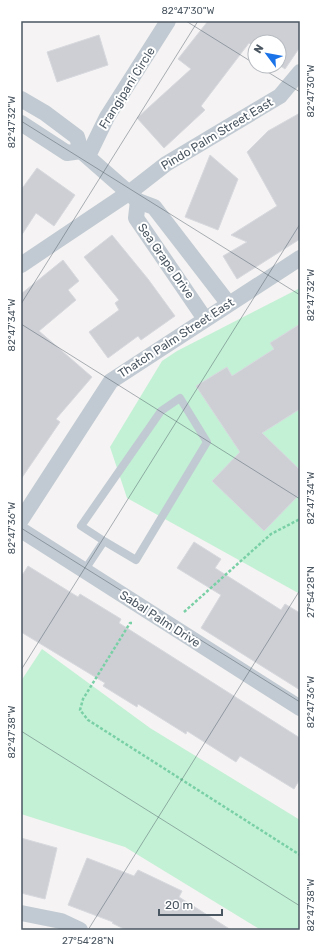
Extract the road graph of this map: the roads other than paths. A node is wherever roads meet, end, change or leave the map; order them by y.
1 (168, 21) edge
2 (300, 72) edge
3 (21, 99) edge
4 (21, 123) edge
5 (85, 153) junction
6 (134, 197) junction
7 (300, 258) edge
8 (21, 265) edge
9 (228, 303) junction
10 (205, 318) junction
11 (21, 520) edge
12 (21, 530) edge
13 (104, 541) junction
14 (84, 571) junction
15 (300, 708) edge
16 (21, 913) edge
17 (80, 930) edge

1 - 5 street, Frangipani Circle
2 - 6 street, Pindo Palm Street East
3 - 5 street, Sea Grape Drive
4 - 5 street
5 - 6 street, Sea Grape Drive
6 - 8 street, Pindo Palm Street East
6 - 9 street, Sea Grape Drive
6 - 10 street, Sea Grape Drive
7 - 9 street, Thatch Palm Street East
9 - 10 street, Thatch Palm Street East
10 - 11 street, Thatch Palm Street East
12 - 14 street, Sabal Palm Drive
13 - 13 lane
13 - 14 lane
14 - 15 street, Sabal Palm Drive
16 - 17 street

